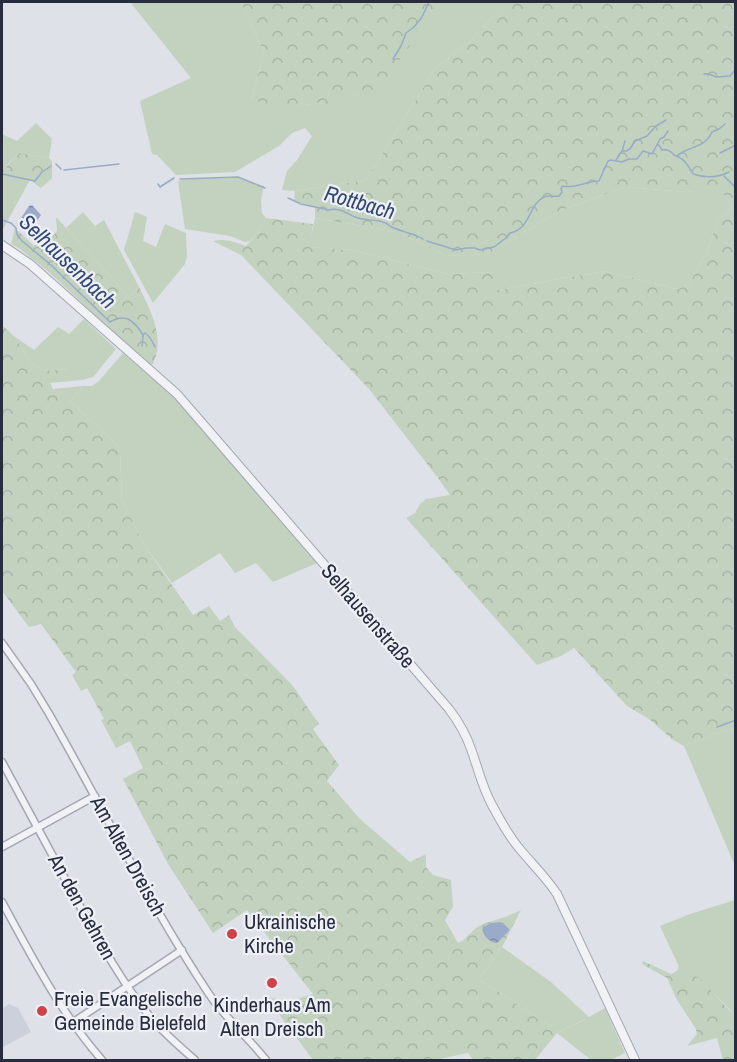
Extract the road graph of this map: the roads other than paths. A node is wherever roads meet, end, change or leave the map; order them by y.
1 (2, 245) edge
2 (2, 643) edge
3 (2, 762) edge
4 (95, 796) junction
5 (37, 827) junction
6 (2, 847) edge
7 (2, 902) edge
8 (4, 914) edge
9 (182, 950) junction
10 (128, 986) junction
11 (72, 1023) junction
12 (102, 1060) edge
13 (195, 1060) edge
14 (266, 1060) edge
15 (635, 1060) edge

1 - 15 street, Selhausenstraße
2 - 4 street, Am Alten Dreisch
3 - 5 street, An den Gehren
4 - 5 street
4 - 9 street, Am Alten Dreisch
5 - 6 street
5 - 10 street, An den Gehren
7 - 8 street
8 - 11 street
9 - 10 street
9 - 14 street, Am Alten Dreisch
10 - 11 street
10 - 13 street, An den Gehren
11 - 12 street

